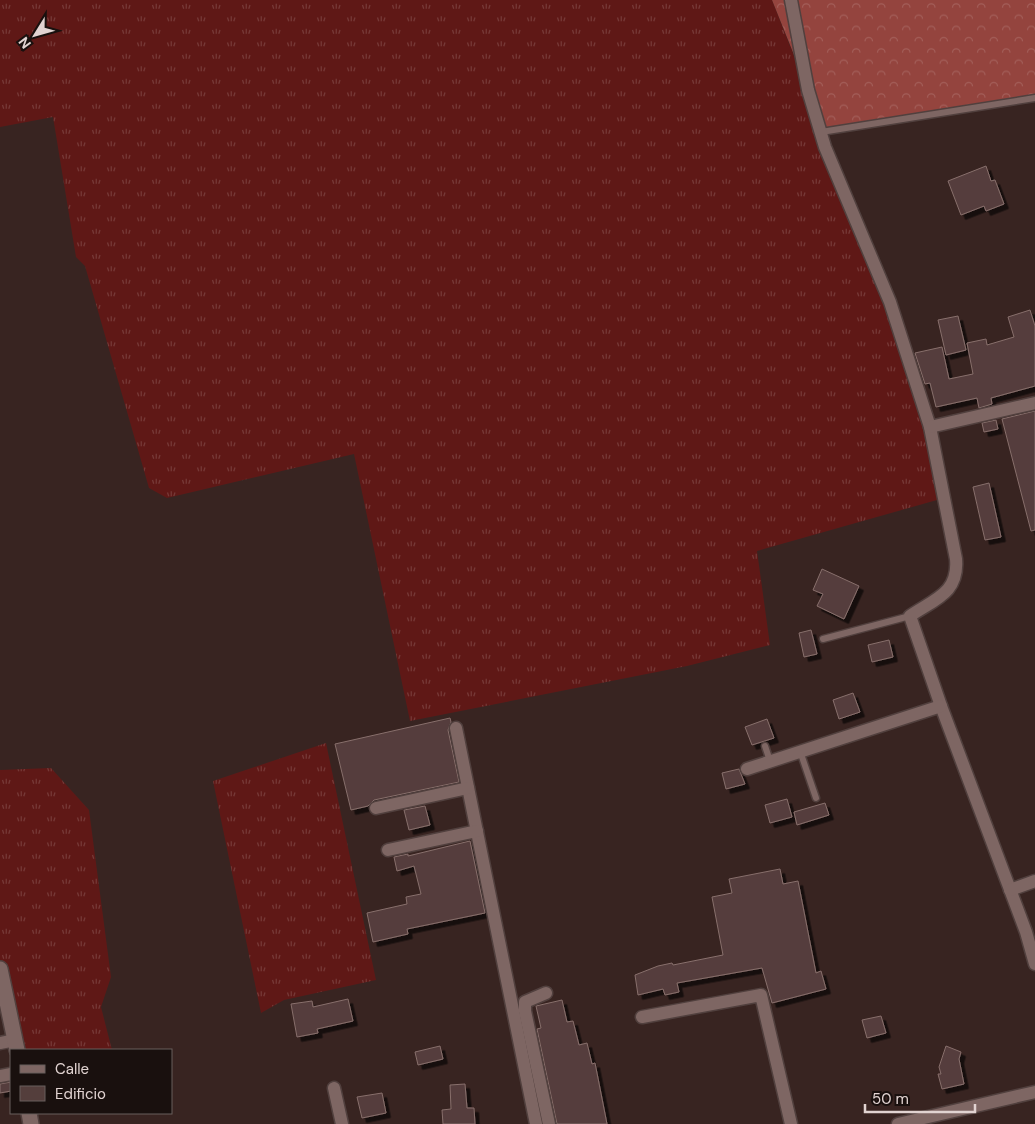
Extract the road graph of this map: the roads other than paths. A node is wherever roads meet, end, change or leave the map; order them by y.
1 (791, 0) edge
2 (1035, 98) edge
3 (821, 132) junction
4 (1035, 403) edge
5 (930, 427) junction
6 (910, 616) junction
7 (823, 639) dead end
8 (941, 706) junction
9 (456, 728) dead end
10 (765, 746) dead end
11 (800, 751) junction
12 (770, 761) junction
13 (747, 769) dead end
14 (468, 788) junction
15 (816, 798) dead end
16 (376, 808) dead end
17 (477, 831) junction
18 (388, 850) dead end
19 (1035, 882) edge
20 (1010, 890) junction
21 (1030, 931) edge
22 (1035, 964) edge
23 (0, 969) edge
24 (2, 986) edge
25 (546, 993) dead end
26 (642, 1017) dead end
27 (11, 1044) edge
28 (334, 1088) dead end
29 (1035, 1092) edge
30 (342, 1124) edge
31 (536, 1124) edge
32 (549, 1124) edge
33 (791, 1124) edge
34 (898, 1124) edge

1 - 3 street
2 - 3 lane
3 - 5 street
4 - 5 street
5 - 6 street
6 - 7 lane
6 - 8 street
8 - 11 street
8 - 20 street
9 - 14 street
10 - 12 lane
11 - 12 street
11 - 15 lane
12 - 13 street
14 - 16 street
14 - 17 street
17 - 18 street
17 - 31 street
19 - 20 street
20 - 21 street
21 - 22 street
23 - 24 street
24 - 27 street
25 - 32 street
26 - 33 street
28 - 30 street
29 - 34 street

